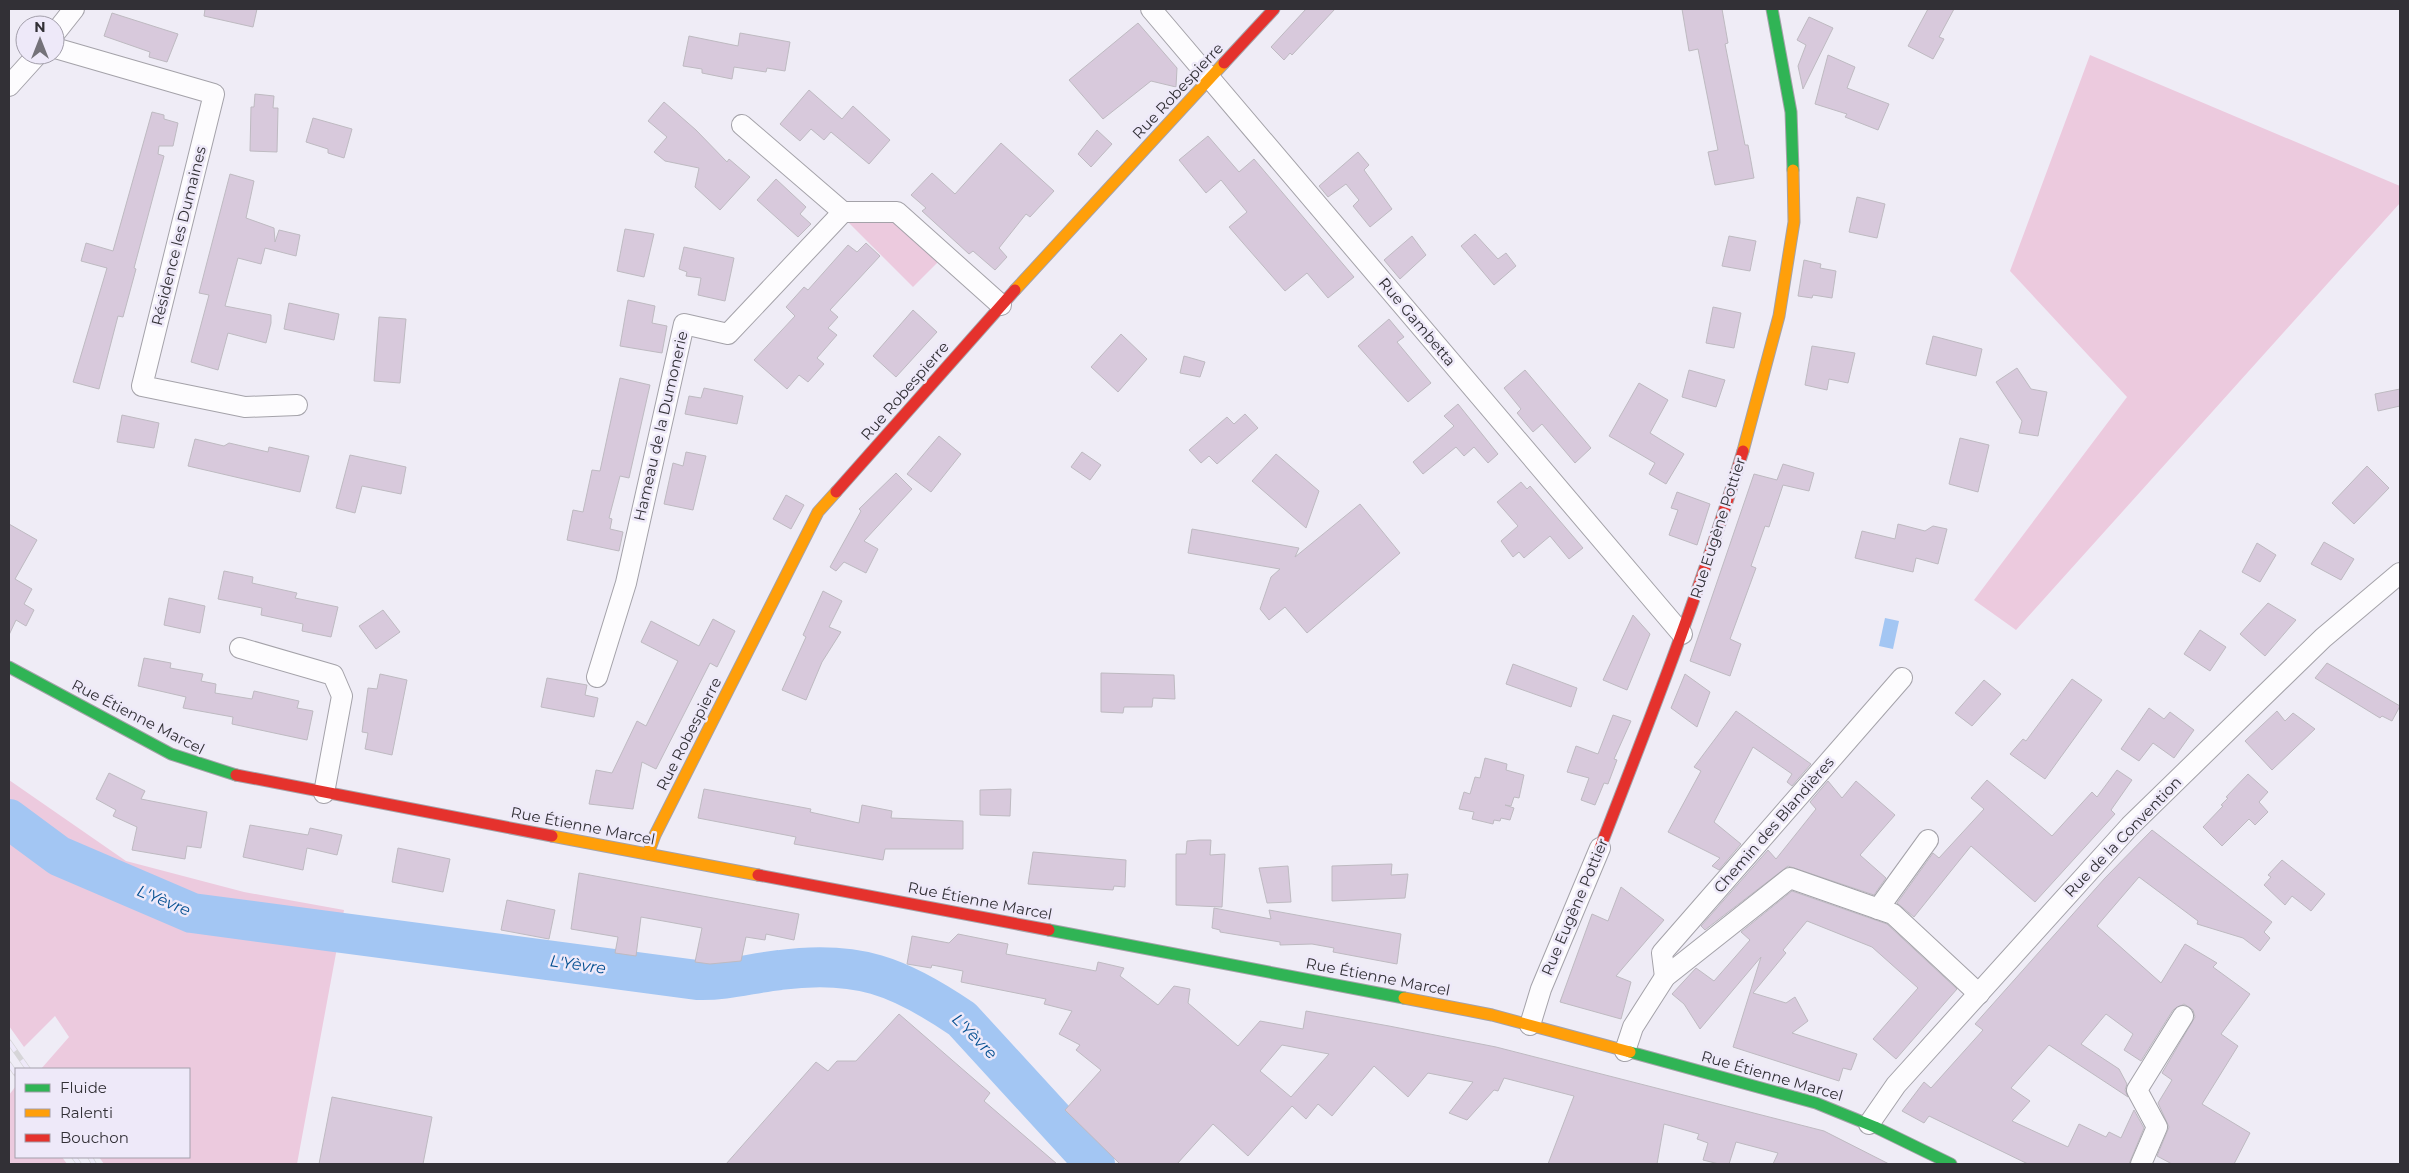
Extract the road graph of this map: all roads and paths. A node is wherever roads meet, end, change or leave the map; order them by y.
1 (74, 9) edge
2 (1151, 9) edge
3 (1274, 9) edge
4 (1772, 9) edge
5 (65, 20) edge
6 (65, 51) edge
7 (28, 65) edge
8 (1211, 79) junction
9 (9, 86) edge
10 (742, 125) dead end
11 (843, 212) junction
12 (1001, 305) junction
13 (297, 405) dead end
14 (2400, 573) edge
15 (1682, 634) junction
16 (240, 648) dead end
17 (9, 667) edge
18 (597, 677) dead end
19 (1902, 678) dead end
20 (324, 793) junction
21 (1928, 840) dead end
22 (1600, 848) joint
23 (648, 854) junction
24 (1878, 909) junction
25 (1665, 977) junction
26 (1979, 994) junction
27 (2183, 1016) dead end
28 (1530, 1025) junction
29 (1625, 1051) junction
30 (1869, 1124) junction
31 (1951, 1164) edge
32 (2141, 1164) edge

1 - 5 street
2 - 8 street, Rue Gambetta
3 - 8 main road, Rue Robespierre
4 - 15 main road, Rue Eugène Pottier
6 - 13 street, Résidence les Dumaines
7 - 9 street
8 - 12 main road, Rue Robespierre
8 - 15 street, Rue Gambetta
10 - 11 street
11 - 12 street
11 - 18 street, Hameau de la Dumonerie
12 - 23 main road, Rue Robespierre
14 - 26 street, Rue de la Convention
15 - 22 main road, Rue Eugène Pottier
16 - 20 street
17 - 20 main road, Rue Étienne Marcel
19 - 25 street, Chemin des Blandières
20 - 23 main road, Rue Étienne Marcel
21 - 24 street
22 - 28 street, Rue Eugène Pottier
23 - 28 main road, Rue Étienne Marcel
24 - 25 street
24 - 26 street
25 - 29 street
26 - 30 street, Rue de la Convention
27 - 32 street
28 - 29 main road, Rue Étienne Marcel
29 - 30 main road, Rue Étienne Marcel
30 - 31 main road, Rue Étienne Marcel

